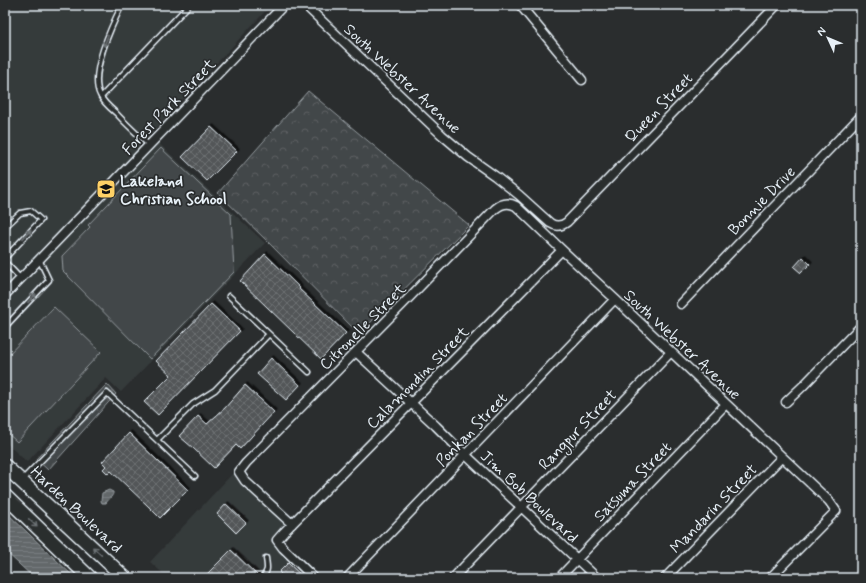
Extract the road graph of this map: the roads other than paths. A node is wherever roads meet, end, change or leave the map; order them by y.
1 (122, 5) edge
2 (189, 5) edge
3 (284, 5) edge
4 (305, 5) edge
5 (520, 5) edge
6 (777, 5) edge
7 (582, 80) dead end
8 (101, 97) junction
9 (861, 116) edge
10 (149, 145) junction
11 (506, 204) joint
12 (558, 225) joint
13 (5, 227) edge
14 (562, 250) junction
15 (5, 258) edge
16 (39, 260) junction
17 (5, 262) edge
18 (21, 279) junction
19 (5, 295) edge
20 (229, 296) dead end
21 (615, 299) junction
22 (681, 304) dead end
23 (861, 326) edge
24 (5, 327) edge
25 (269, 334) junction
26 (356, 352) junction
27 (671, 352) junction
28 (309, 372) dead end
29 (786, 402) dead end
30 (411, 403) junction
31 (726, 404) junction
32 (157, 440) junction
33 (466, 454) junction
34 (782, 457) junction
35 (5, 466) edge
36 (195, 476) dead end
37 (22, 481) junction
38 (5, 496) edge
39 (521, 507) junction
40 (292, 524) junction
41 (266, 558) dead end
42 (577, 559) junction
43 (90, 578) edge
44 (125, 578) edge
45 (262, 578) edge
46 (314, 578) edge
47 (346, 578) edge
48 (453, 578) edge
49 (558, 578) edge
50 (598, 578) edge
51 (664, 578) edge
52 (770, 578) edge

1 -> 8 lane
2 - 8 lane
3 - 10 street, Forest Park Street
4 - 12 street, South Webster Avenue
5 - 7 street
6 - 12 street, Queen Street
8 - 10 lane
9 - 22 street, Bonnie Drive
10 - 16 street, Forest Park Street
11 - 14 street, South Webster Avenue
11 - 26 street, Citronelle Street
15 -> 13 lane
14 - 21 street, South Webster Avenue
14 - 30 street, Calamondin Street
16 - 18 street, Forest Park Street
24 -> 16 lane
17 - 18 lane
18 - 19 street, Forest Park Street
20 - 25 lane
21 - 27 street, South Webster Avenue
21 - 33 street, Ponkan Street
23 - 29 street
25 - 28 lane
25 - 32 lane
26 - 30 street, Jim Bob Boulevard
26 - 40 street, Citronelle Street
27 - 31 street, South Webster Avenue
27 - 39 street, Rangpur Street
30 - 33 street, Jim Bob Boulevard
30 - 40 street, Calamondin Street
31 - 34 street, South Webster Avenue
31 - 42 street, Satsuma Street
32 - 36 lane
32 - 37 lane
33 - 39 street, Jim Bob Boulevard
33 - 47 street, Ponkan Street
34 - 51 street, Mandarin Street
34 - 52 street, South Webster Avenue
35 - 37 main road, Harden Boulevard
44 -> 37 main road, Harden Boulevard
38 -> 43 main road
39 - 42 street, Jim Bob Boulevard
39 - 48 street, Rangpur Street
40 - 46 street, Calamondin Street
41 - 45 lane
42 - 49 street, Satsuma Street
42 - 50 street, Jim Bob Boulevard

